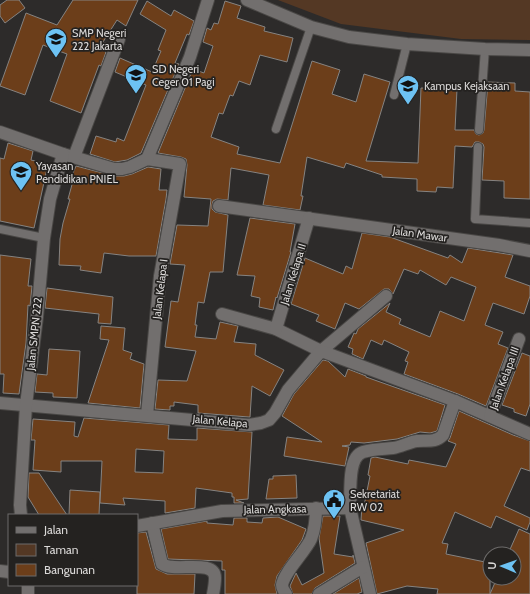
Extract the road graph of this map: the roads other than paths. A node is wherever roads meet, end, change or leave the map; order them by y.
1 (208, 0) edge
2 (247, 0) edge
3 (311, 26) junction
4 (119, 39) dead end
5 (407, 44) junction
6 (485, 49) junction
7 (530, 50) edge
8 (394, 95) dead end
9 (276, 130) dead end
10 (479, 130) dead end
11 (0, 132) edge
12 (478, 147) dead end
13 (68, 156) junction
14 (147, 159) junction
15 (219, 206) dead end
16 (309, 218) junction
17 (530, 223) edge
18 (0, 229) edge
19 (44, 238) junction
20 (530, 251) edge
21 (386, 296) dead end
22 (222, 314) dead end
23 (276, 329) junction
24 (519, 339) dead end
25 (321, 351) junction
26 (455, 401) junction
27 (0, 403) edge
28 (26, 405) junction
29 (147, 415) junction
30 (490, 416) junction
31 (530, 434) edge
32 (316, 508) junction
33 (350, 508) junction
34 (21, 514) edge
35 (152, 523) junction
36 (138, 526) edge
37 (363, 567) junction
38 (213, 594) edge
39 (286, 594) edge
40 (319, 594) edge
41 (370, 594) edge

1 - 14 street
2 - 3 street
3 - 5 street
3 - 9 lane
4 - 13 street, Jalan SMPN 222
5 - 6 street
5 - 8 lane
6 - 7 street
6 - 10 lane
11 - 13 street
12 - 17 lane
13 - 14 street
13 - 19 street, Jalan SMPN 222
14 - 29 street, Jalan Kelapa I
15 - 16 street, Jalan Mawar
16 - 20 street, Jalan Mawar
16 - 23 street, Jalan Kelapa II
18 - 19 lane
19 - 28 street, Jalan SMPN 222
21 - 25 street, Jalan Kelapa
22 - 23 street
23 - 25 street
24 - 30 street, Jalan Kelapa III
25 - 26 street
25 - 29 street, Jalan Kelapa
26 - 30 street
26 - 33 street
27 - 28 street, Jalan Kelapa
28 - 29 street, Jalan Kelapa
28 - 34 street, Jalan SMPN 222
30 - 31 street
32 - 33 street, Jalan Angkasa
32 - 35 street, Jalan Angkasa
32 - 39 street
33 - 37 street
35 - 36 street, Jalan Angkasa
35 - 38 street
37 - 40 street
37 - 41 street

